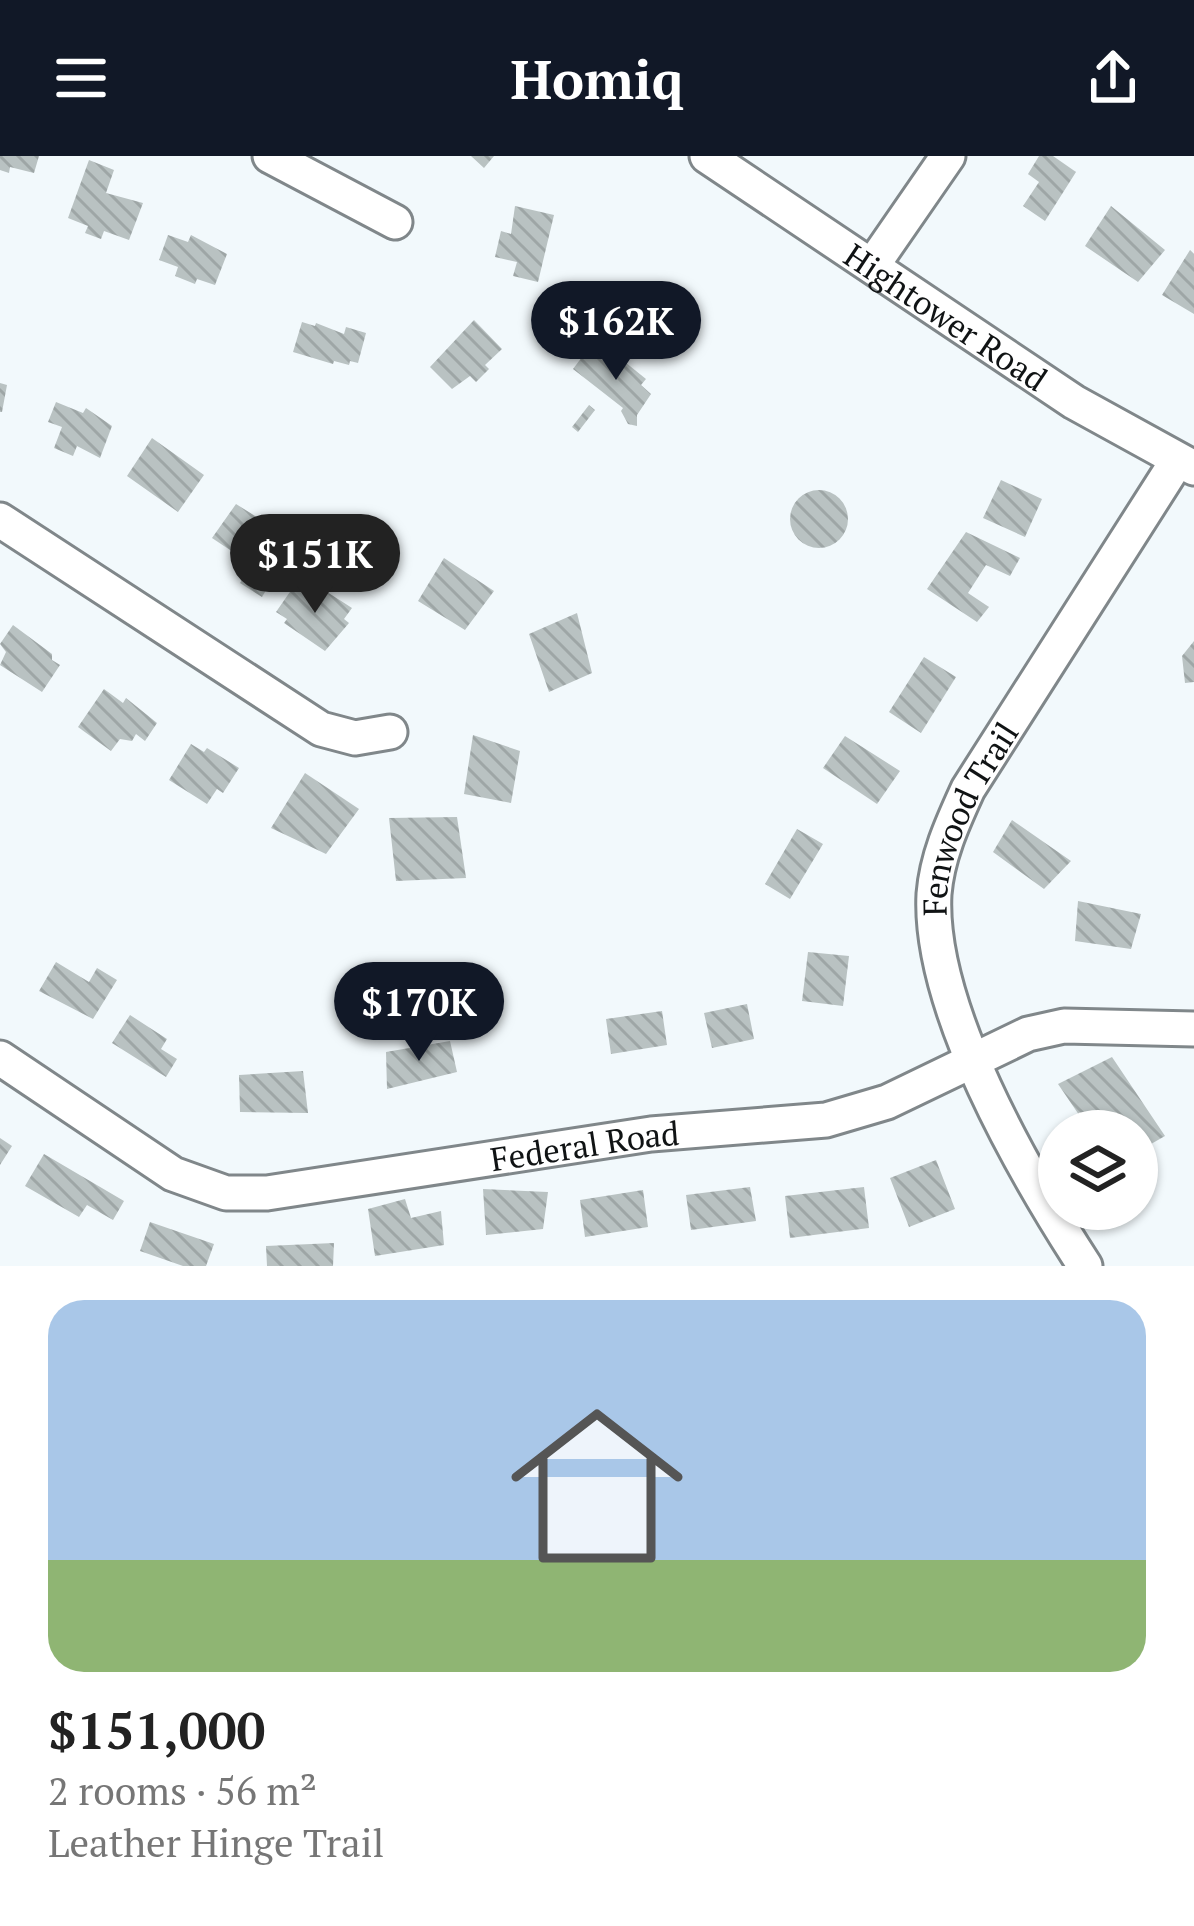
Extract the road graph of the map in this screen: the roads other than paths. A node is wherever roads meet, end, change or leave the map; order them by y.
1 (270, 156) edge
2 (707, 156) edge
3 (948, 156) edge
4 (395, 222) dead end
5 (872, 266) junction
6 (1185, 465) edge
7 (0, 520) edge
8 (390, 732) dead end
9 (1194, 1029) edge
10 (0, 1058) edge
11 (975, 1060) junction
12 (1085, 1266) edge

1 - 4 street
2 - 5 street, Hightower Road
3 - 5 street
5 - 6 street, Hightower Road
6 - 11 street, Fenwood Trail
7 - 8 street
9 - 11 street, Federal Road
10 - 11 street, Federal Road
11 - 12 street, Fenwood Trail

